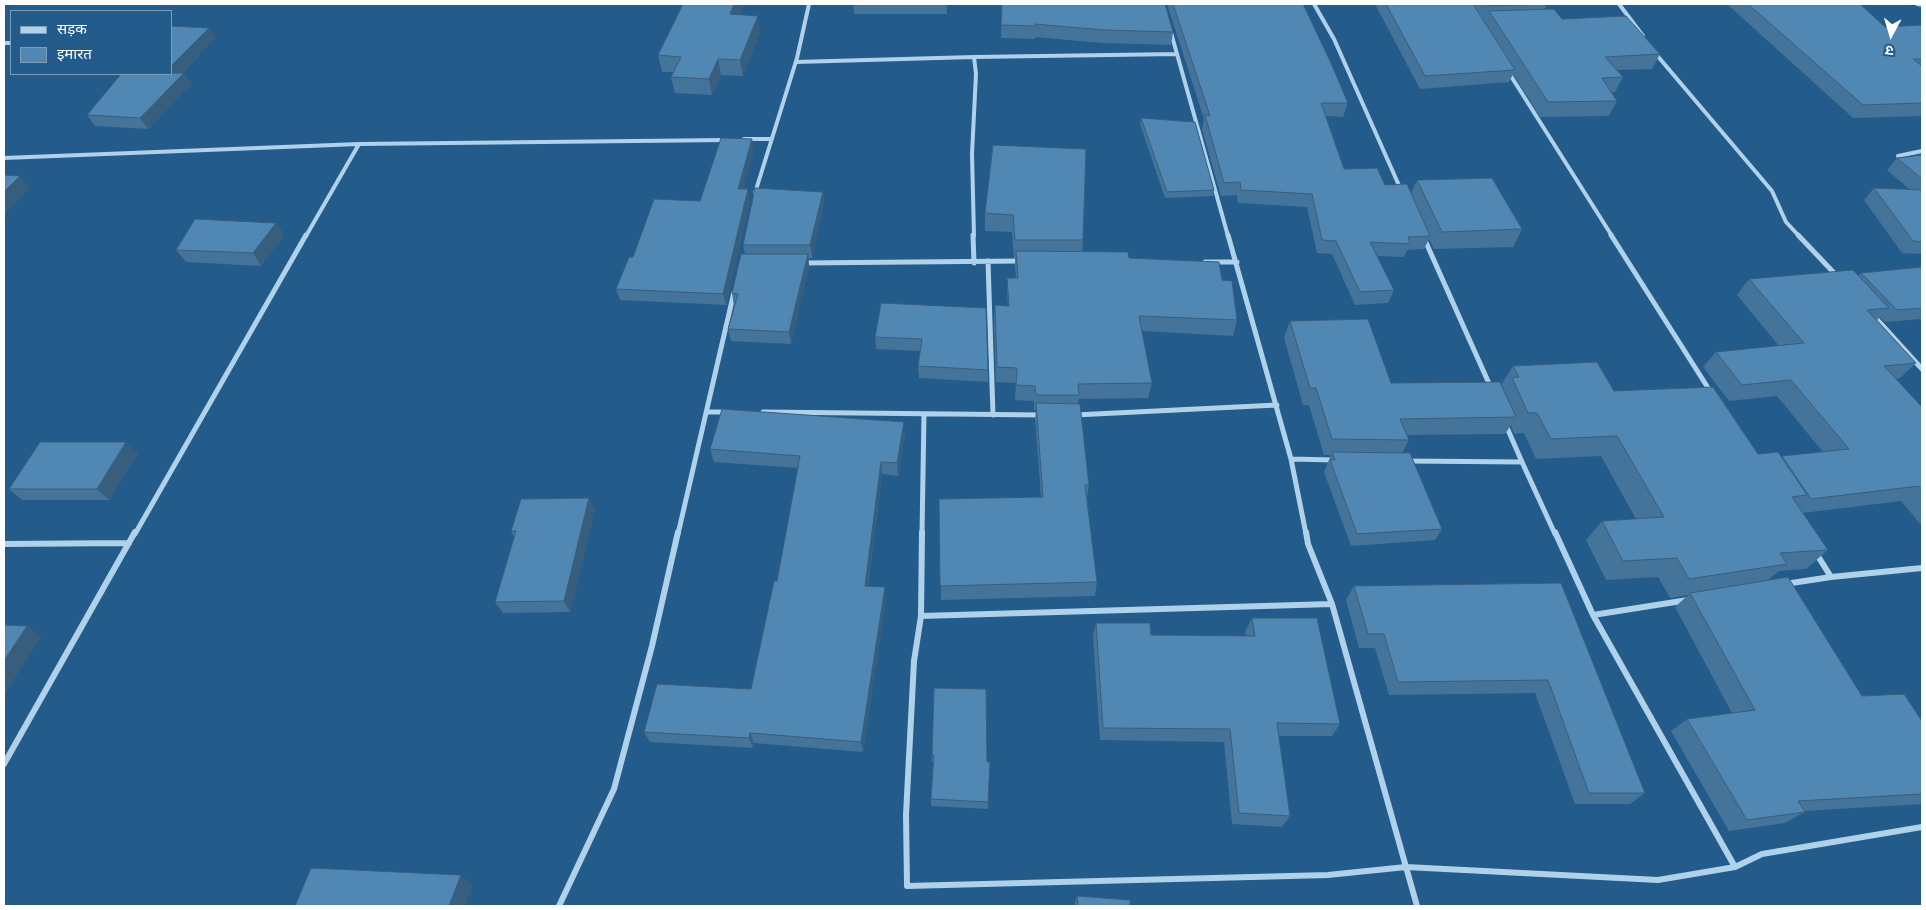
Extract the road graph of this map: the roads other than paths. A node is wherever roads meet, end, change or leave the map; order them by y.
1 (809, 4) edge
2 (1314, 4) edge
3 (1619, 4) edge
4 (1917, 4) edge
5 (1922, 5) edge
6 (1629, 17) junction
7 (1620, 18) edge
8 (1169, 23) edge
9 (1646, 40) edge
10 (1652, 48) edge
11 (1178, 54) junction
12 (974, 57) junction
13 (796, 62) junction
14 (1507, 71) edge
15 (771, 139) junction
16 (732, 140) edge
17 (742, 140) edge
18 (359, 144) junction
19 (1922, 151) edge
20 (1898, 156) edge
21 (4, 158) edge
22 (1404, 195) edge
23 (754, 199) edge
24 (1420, 230) edge
25 (988, 261) junction
26 (1028, 261) edge
27 (1197, 262) edge
28 (1237, 262) junction
29 (798, 263) edge
30 (974, 263) junction
31 (1839, 278) edge
32 (736, 281) edge
33 (1872, 313) edge
34 (1922, 368) edge
35 (1492, 390) edge
36 (1712, 395) edge
37 (1277, 405) junction
38 (707, 412) junction
39 (737, 412) edge
40 (756, 412) edge
41 (924, 414) junction
42 (993, 415) junction
43 (1049, 415) edge
44 (1068, 415) edge
45 (1503, 417) edge
46 (1291, 459) junction
47 (1339, 460) edge
48 (1397, 461) edge
49 (1522, 462) junction
50 (129, 543) junction
51 (4, 544) edge
52 (1810, 544) edge
53 (1922, 568) edge
54 (1831, 577) junction
55 (1775, 586) edge
56 (1699, 598) edge
57 (1332, 604) junction
58 (1593, 615) junction
59 (921, 616) junction
60 (4, 764) edge
61 (1922, 827) edge
62 (1406, 867) junction
63 (1735, 867) junction
64 (559, 906) edge
65 (1417, 906) edge

1 - 13 street
2 - 22 street
3 - 6 street
4 - 5 street
6 - 7 street
6 - 9 street
8 - 11 street
10 - 31 street
11 - 12 street
11 - 28 street
12 - 13 street
12 - 30 street
13 - 15 street
14 - 36 street
15 - 17 street
15 - 23 street
16 - 18 street
18 - 21 street
18 - 50 street
19 - 20 street
24 - 35 street
25 - 26 street
25 - 30 street
25 - 42 street
27 - 28 street
28 - 37 street
29 - 30 street
32 - 38 street
33 - 34 street
37 - 44 street
37 - 46 street
38 - 39 street
38 - 64 street
40 - 41 street
41 - 42 street
41 - 59 street
42 - 43 street
45 - 49 street
46 - 47 street
46 - 57 street
48 - 49 street
49 - 58 street
50 - 51 street
50 - 60 street
52 - 54 street
53 - 54 street
54 - 55 street
56 - 58 street
57 - 59 street
57 - 62 street
58 - 63 street
59 - 62 street
61 - 63 street
62 - 63 street
62 - 65 street

